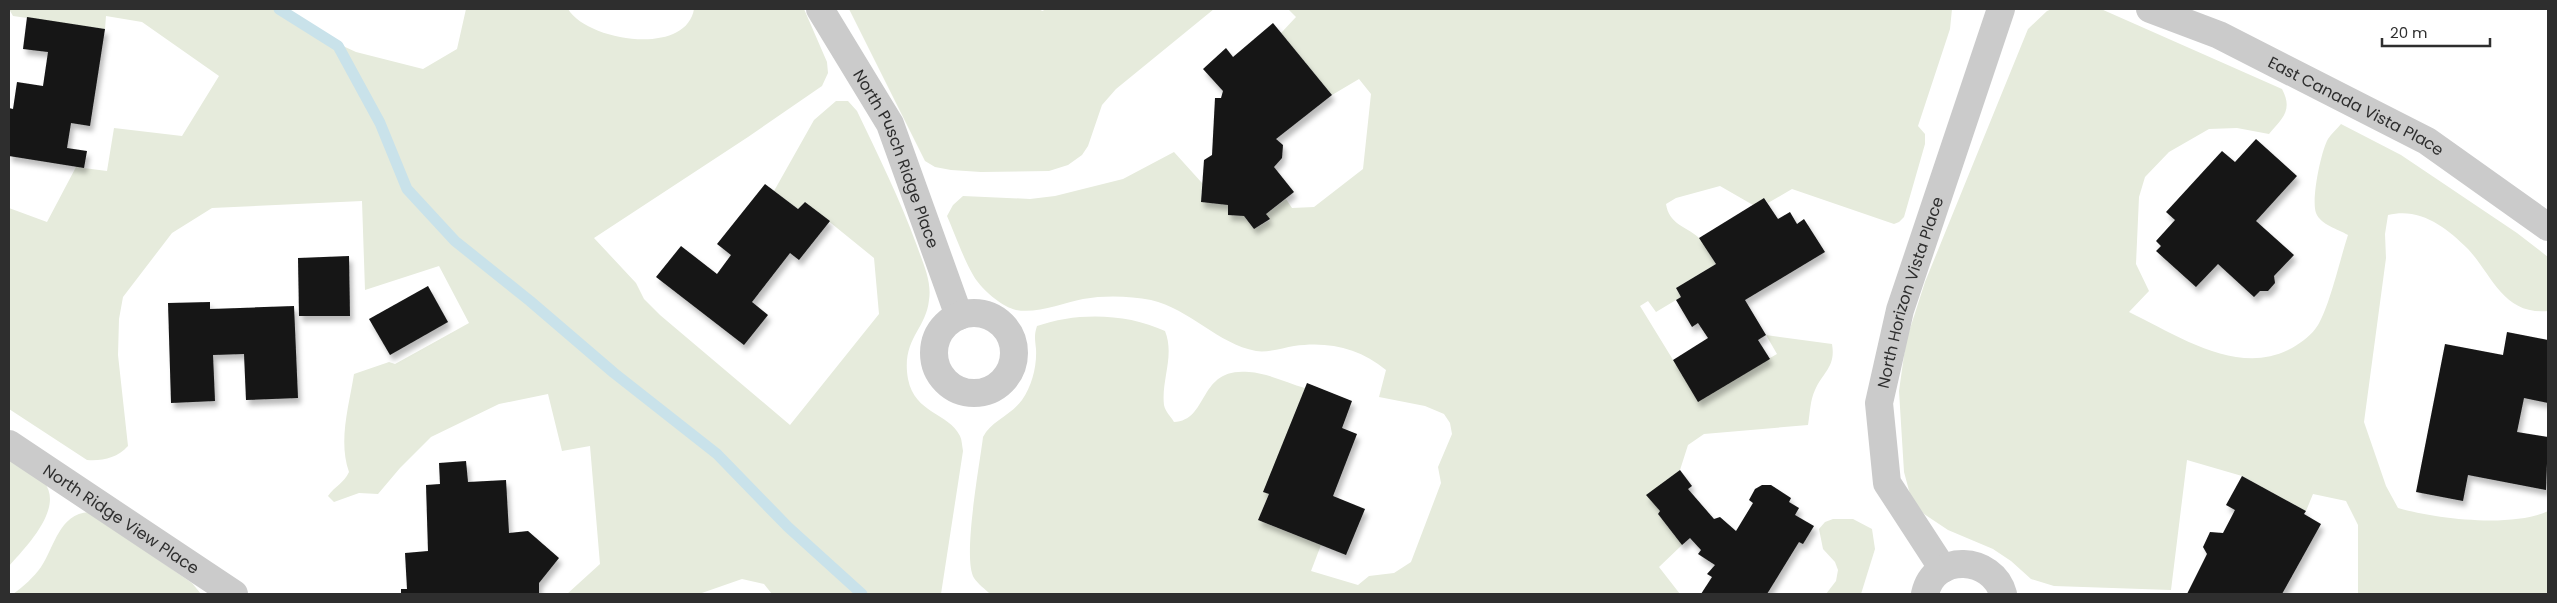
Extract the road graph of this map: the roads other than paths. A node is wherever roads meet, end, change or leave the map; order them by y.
1 (820, 9) edge
2 (2001, 9) edge
3 (2150, 9) edge
4 (2548, 227) edge
5 (959, 316) dead end
6 (9, 444) edge
7 (1943, 569) junction
8 (234, 594) edge
9 (1925, 594) edge
10 (2003, 594) edge

1 - 5 street, North Pusch Ridge Place
2 - 7 street, North Horizon Vista Place
3 - 4 street, East Canada Vista Place
6 - 8 street, North Ridge View Place
7 - 9 street
7 - 10 street

